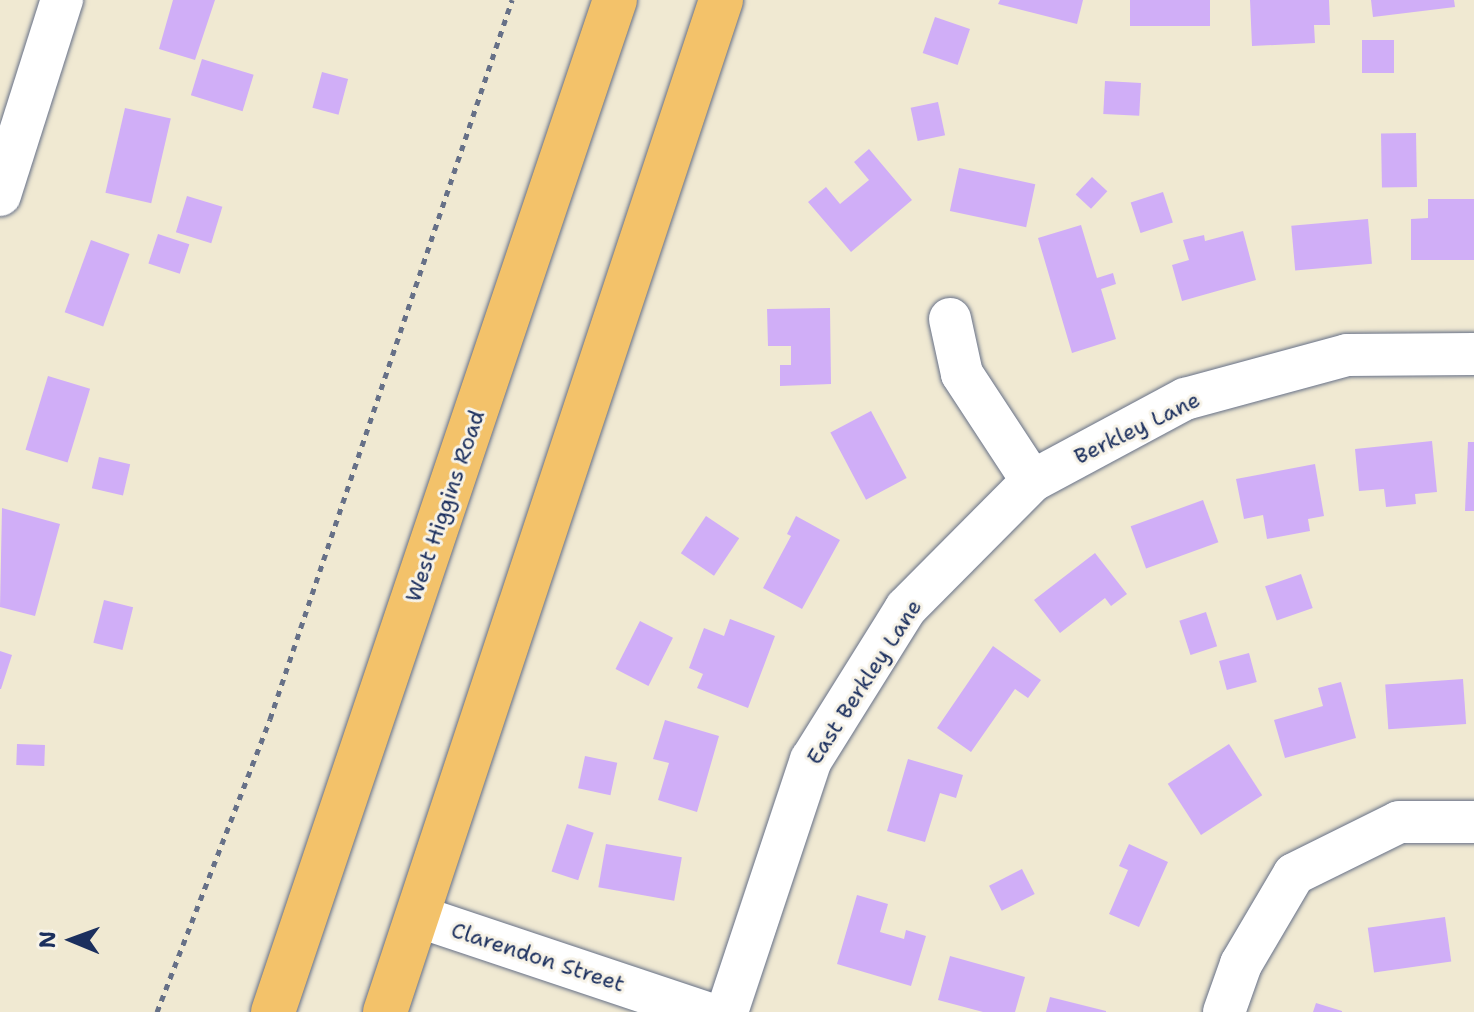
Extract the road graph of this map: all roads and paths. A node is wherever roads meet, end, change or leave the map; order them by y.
1 (62, 0) edge
2 (512, 0) edge
3 (615, 0) edge
4 (721, 0) edge
5 (0, 195) edge
6 (950, 319) dead end
7 (1474, 354) edge
8 (1032, 481) junction
9 (1474, 822) edge
10 (417, 916) junction
11 (157, 1012) edge
12 (273, 1012) edge
13 (385, 1012) edge
14 (704, 1012) edge
15 (727, 1012) edge
16 (1224, 1012) edge

1 - 5 street
2 - 11 path
3 - 12 main road, West Higgins Road
4 - 10 main road
6 - 8 street
7 - 8 street, Berkley Lane
8 - 15 street, East Berkley Lane
9 - 16 street
10 - 13 main road
10 - 14 street, Clarendon Street

